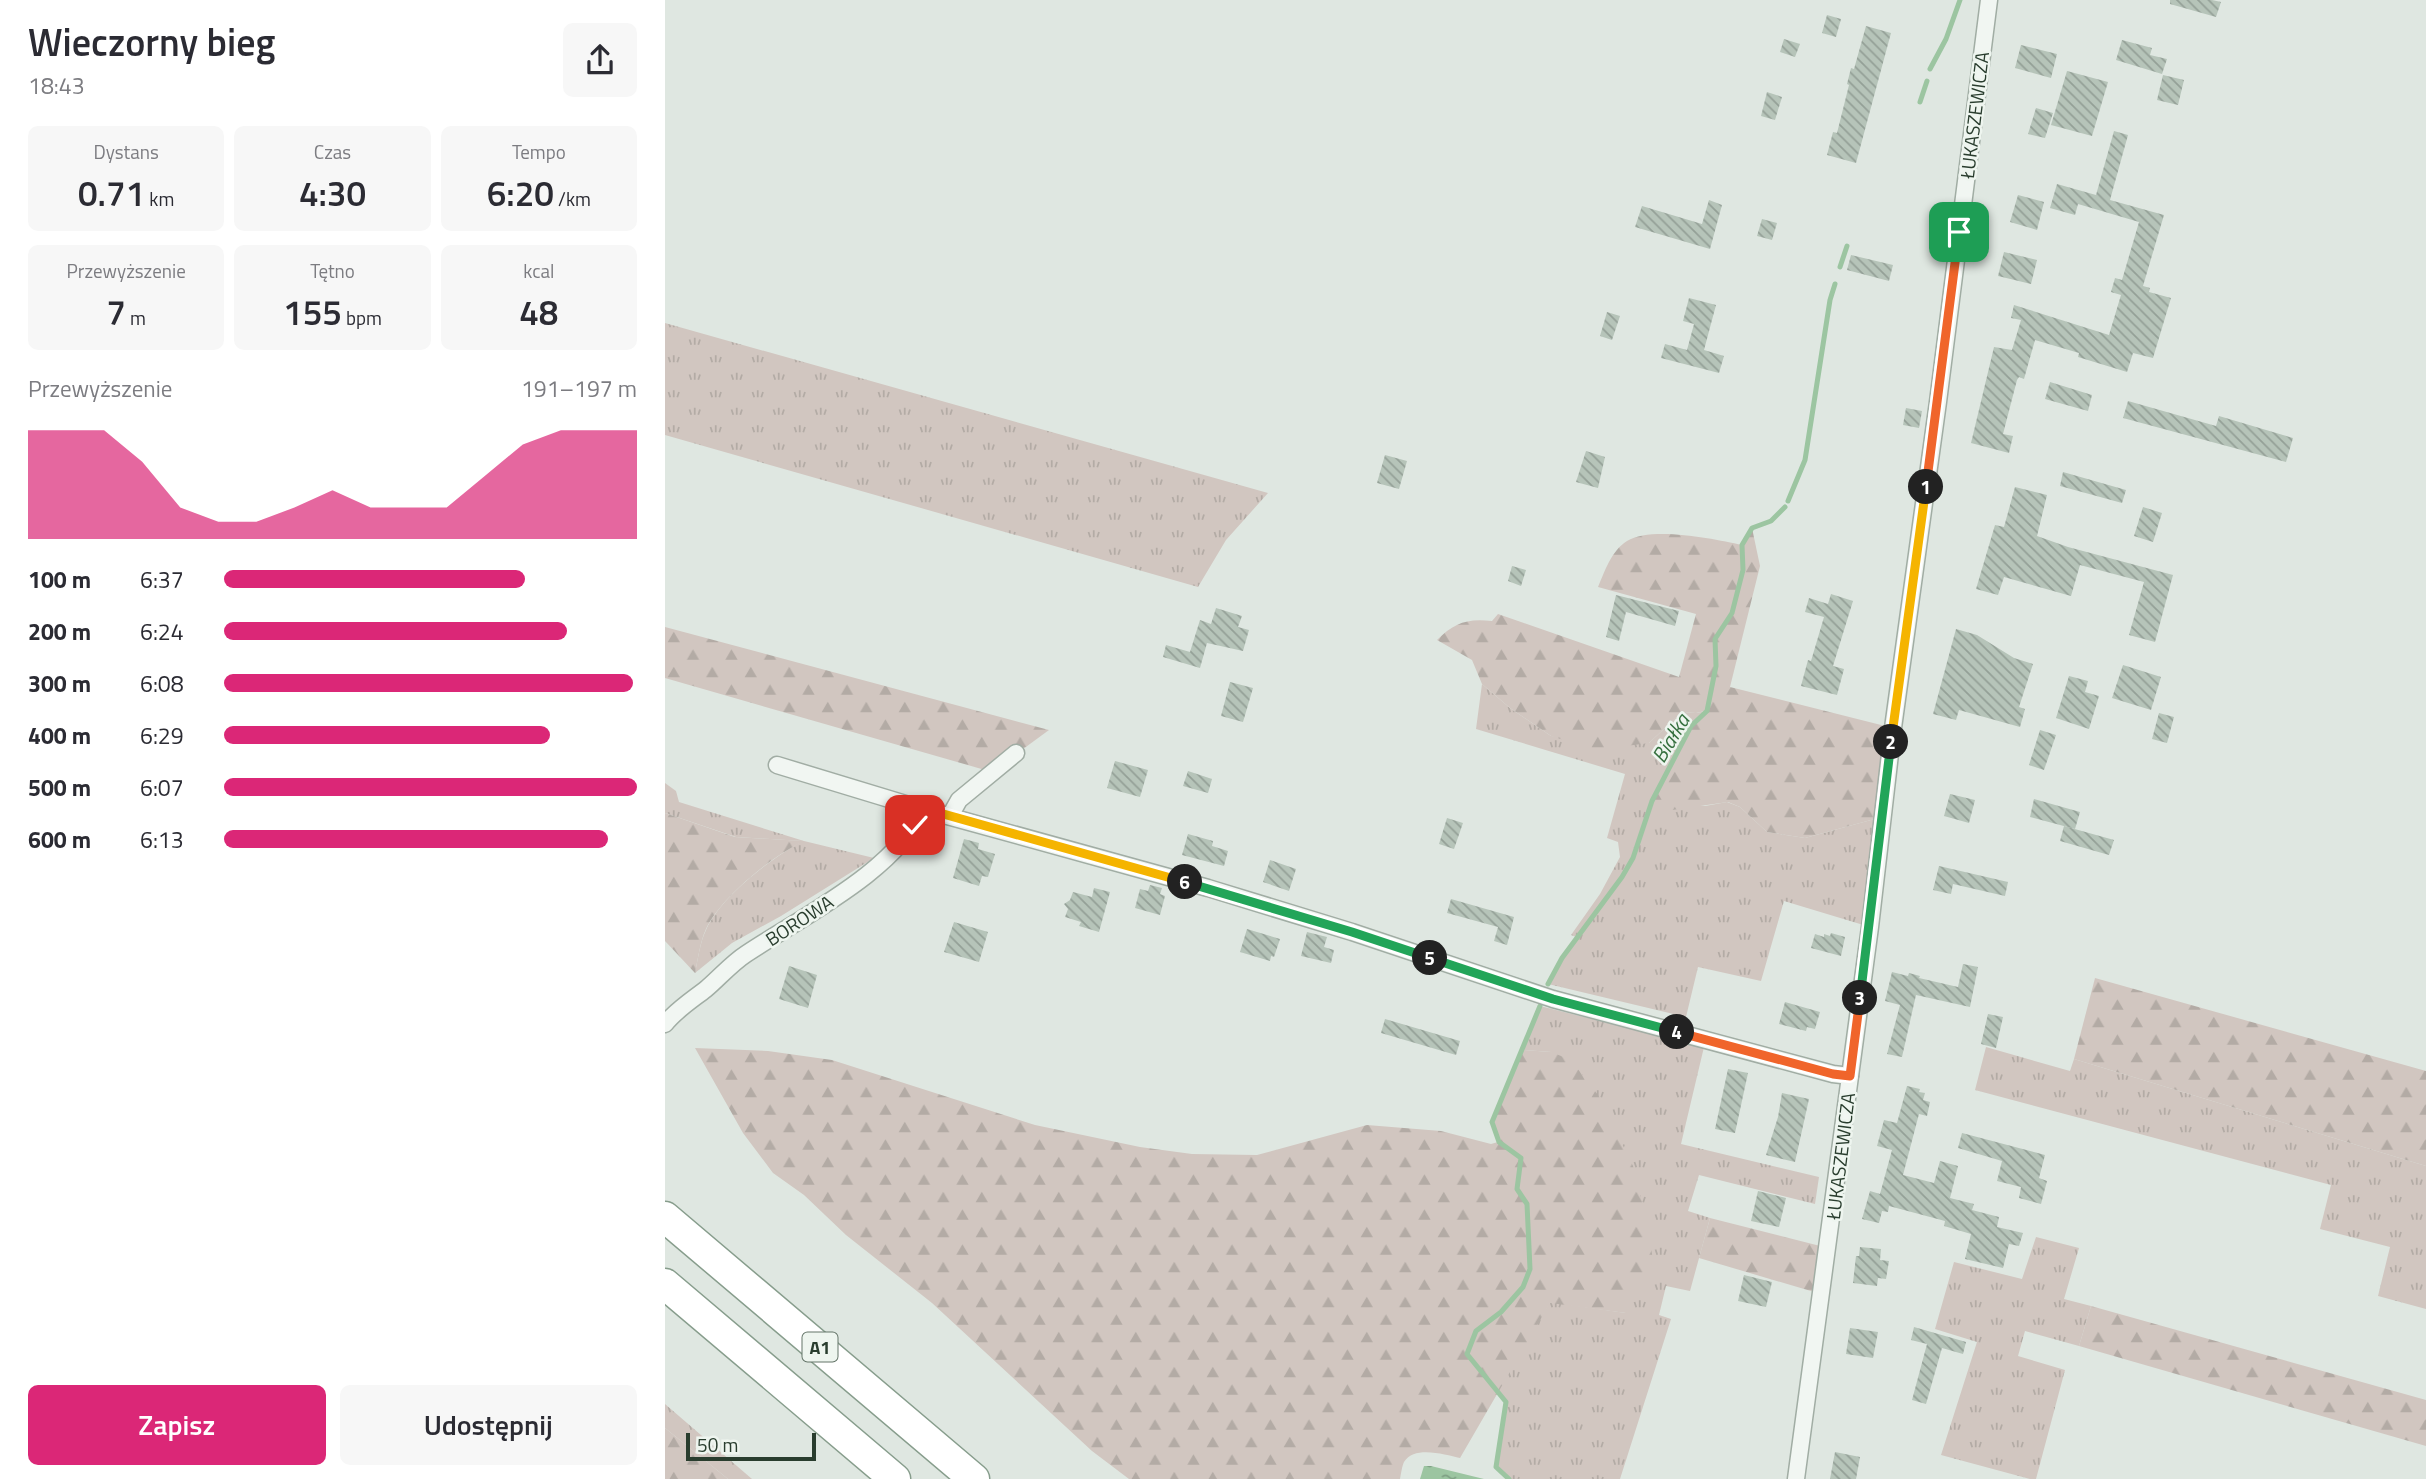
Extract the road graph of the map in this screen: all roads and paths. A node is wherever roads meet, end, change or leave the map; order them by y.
1 (1989, 0) edge
2 (1016, 753) dead end
3 (777, 765) dead end
4 (922, 808) junction
5 (950, 816) junction
6 (665, 1024) edge
7 (1850, 1076) junction
8 (665, 1217) edge
9 (665, 1284) edge
10 (895, 1479) edge
11 (974, 1479) edge
12 (1796, 1479) edge

1 - 7 street, ŁUKASZEWICZA
2 - 5 street
3 - 4 street
4 - 5 street
4 - 6 street, BOROWA
5 - 7 street
7 - 12 street, ŁUKASZEWICZA
8 - 11 highway, A1
9 - 10 highway

